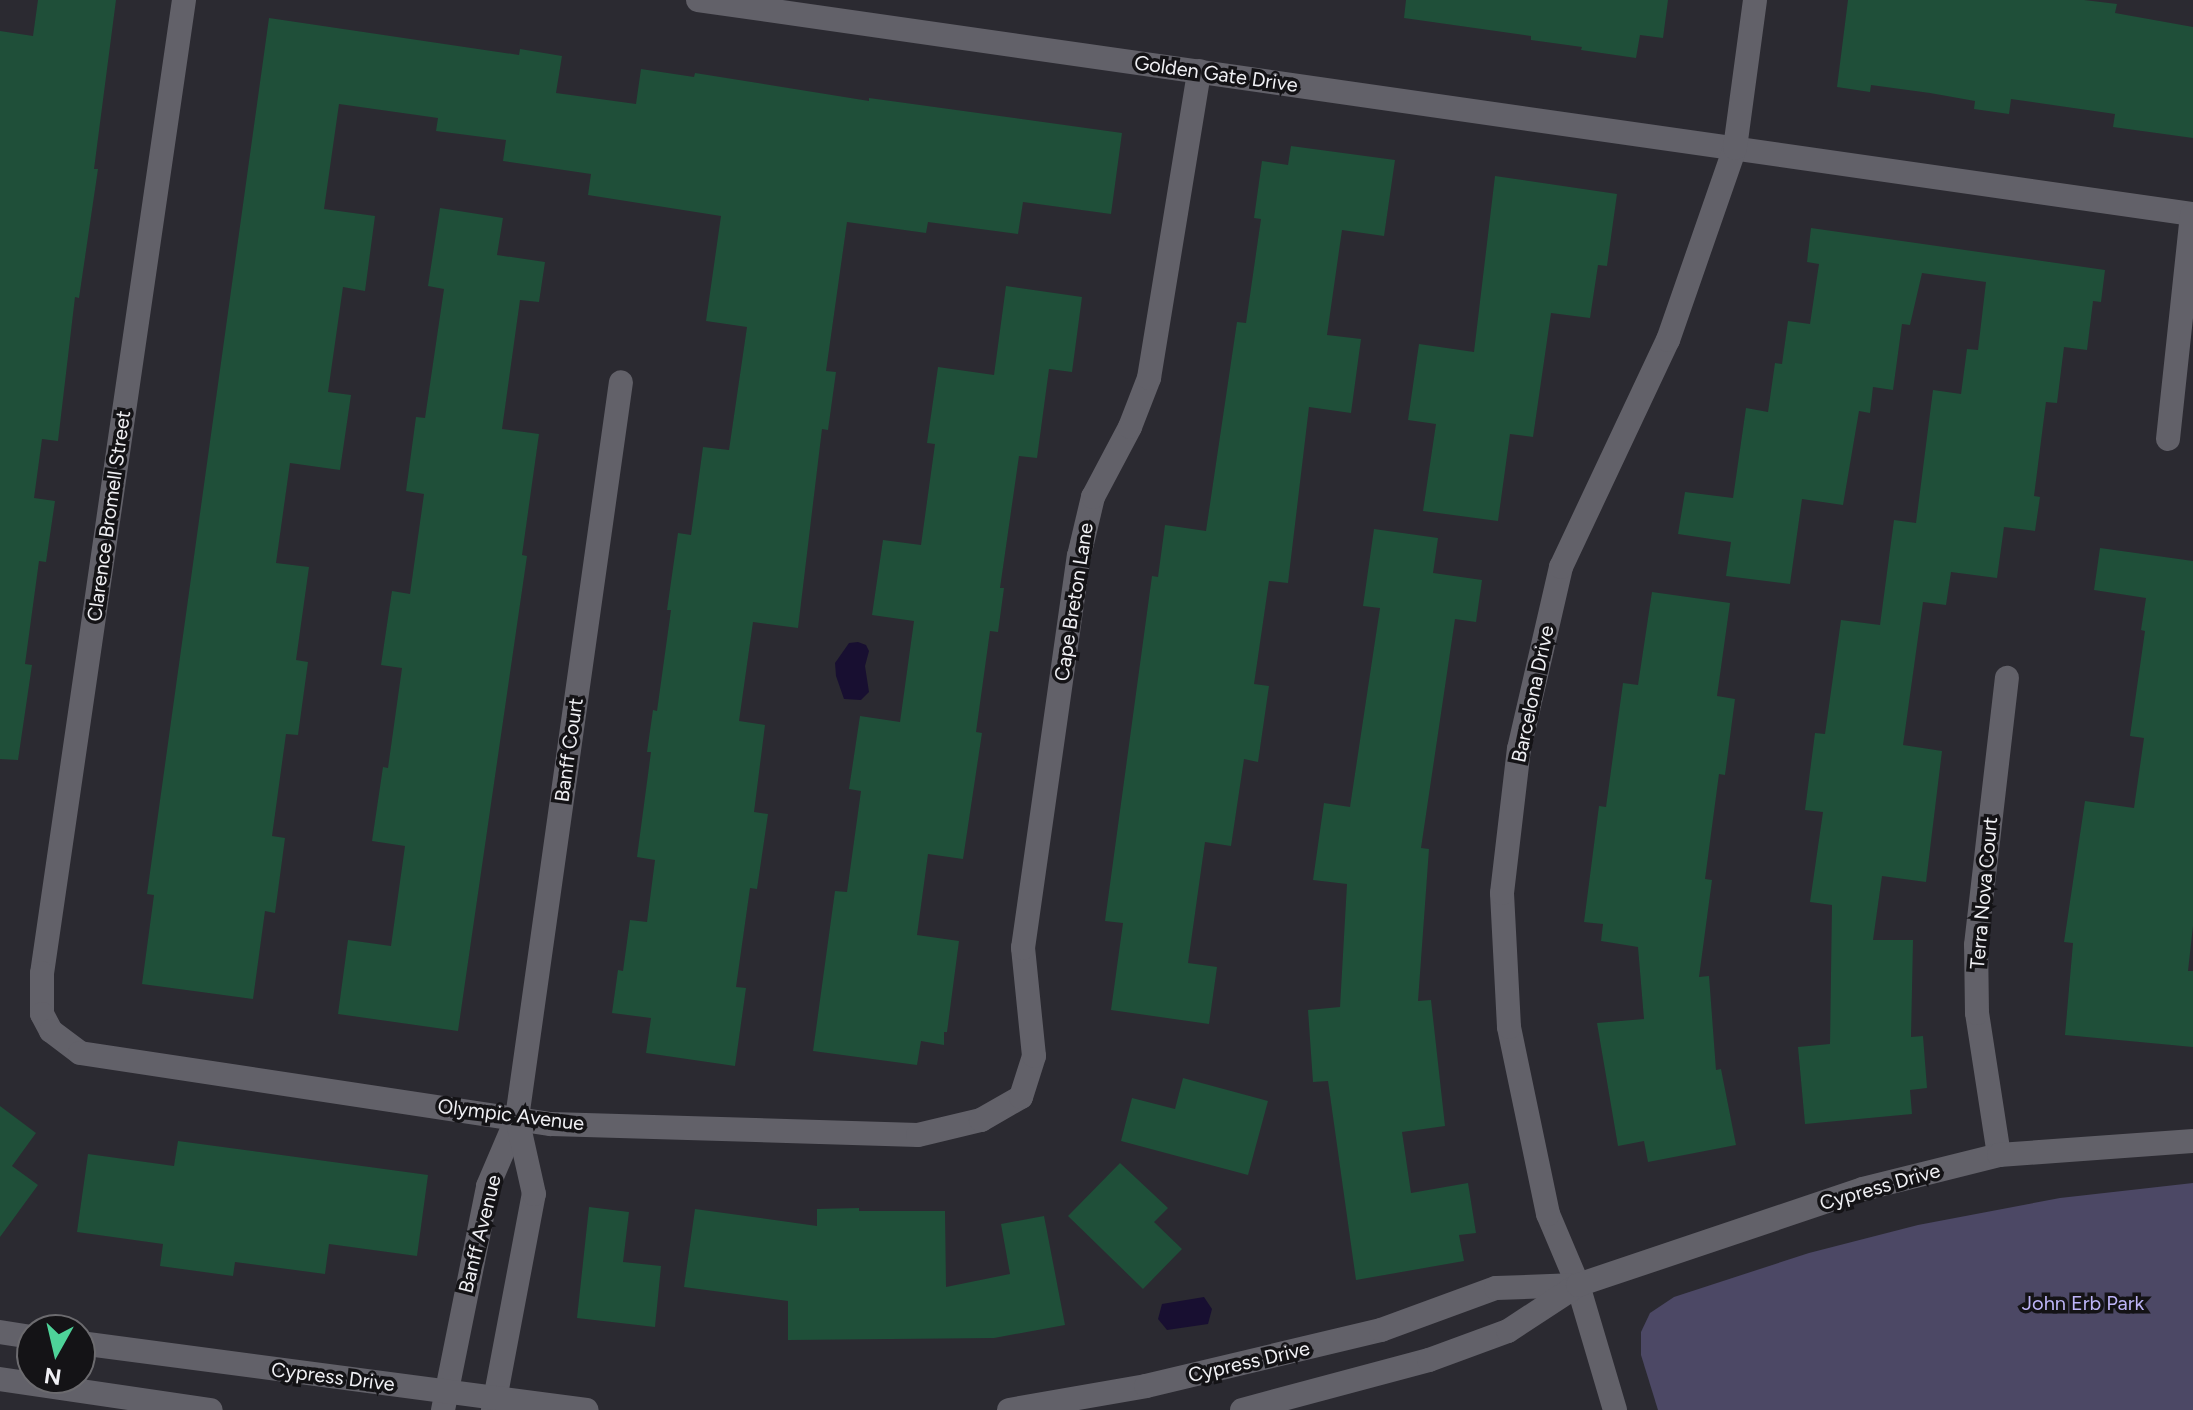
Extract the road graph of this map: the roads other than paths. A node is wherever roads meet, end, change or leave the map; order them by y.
1 (184, 0) edge
2 (698, 0) edge
3 (1755, 0) edge
4 (1199, 71) junction
5 (1735, 148) junction
6 (2193, 214) edge
7 (621, 382) dead end
8 (2168, 439) dead end
9 (2007, 678) dead end
10 (51, 1031) joint
11 (1021, 1097) joint
12 (517, 1118) junction
13 (2193, 1141) edge
14 (1999, 1155) junction
15 (1578, 1285) junction
16 (96, 1346) edge
17 (0, 1379) edge
18 (444, 1400) edge
19 (494, 1404) edge
20 (211, 1410) edge
21 (587, 1410) edge
22 (1009, 1410) edge
23 (1242, 1410) edge
24 (1615, 1410) edge

1 - 10 street, Clarence Bromell Street
2 - 4 street, Golden Gate Drive
3 - 5 street, Barcelona Drive
4 - 5 street, Golden Gate Drive
4 - 11 street, Cape Breton Lane
5 - 6 street, Golden Gate Drive
5 - 15 street, Barcelona Drive
6 - 8 street
7 - 12 street, Banff Court
9 - 14 street, Terra Nova Court
10 - 12 street, Olympic Avenue
11 - 12 street, Olympic Avenue
12 - 18 street, Banff Avenue
12 - 19 street, Banff Avenue
13 - 14 street, Cypress Drive
14 - 15 street, Cypress Drive
15 - 22 street, Cypress Drive
15 - 23 street, Cypress Drive
15 - 24 street, Barcelona Drive
16 - 18 street, Cypress Drive
17 - 20 street
18 - 19 street, Cypress Drive
19 - 21 street, Cypress Drive

